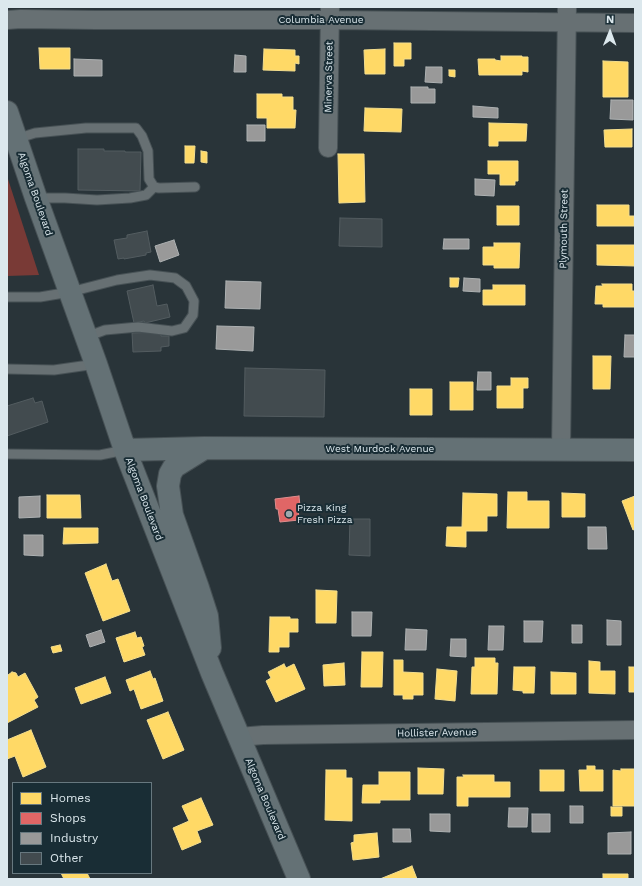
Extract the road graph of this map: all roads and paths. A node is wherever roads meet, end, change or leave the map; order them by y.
1 (96, 14) edge
2 (330, 14) edge
3 (567, 15) edge
4 (7, 20) edge
5 (635, 23) edge
6 (7, 112) edge
7 (16, 139) junction
8 (328, 148) dead end
9 (154, 187) junction
10 (195, 187) dead end
11 (36, 198) junction
12 (70, 292) junction
13 (7, 297) edge
14 (86, 337) junction
15 (96, 364) junction
16 (7, 369) edge
17 (204, 448) junction
18 (125, 450) junction
19 (561, 450) junction
20 (635, 450) edge
21 (7, 454) edge
22 (212, 673) junction
23 (635, 730) edge
24 (239, 737) junction
25 (299, 879) edge

1 - 2 street, Columbia Avenue
1 - 4 street, Columbia Avenue
2 - 3 street, Columbia Avenue
2 - 8 street, Minerva Street
3 - 5 street, Columbia Avenue
3 - 19 street, Plymouth Street
6 - 7 main road, Algoma Boulevard
7 - 9 lane
7 - 11 main road, Algoma Boulevard
9 - 10 lane
9 - 11 lane
11 - 12 main road, Algoma Boulevard
12 - 13 lane
12 - 14 main road, Algoma Boulevard
12 - 14 lane
14 - 15 main road, Algoma Boulevard
15 - 16 lane
15 - 18 main road, Algoma Boulevard
17 - 18 main road, West Murdock Avenue
17 - 19 main road, West Murdock Avenue
17 - 22 main road
18 - 21 lane
18 - 22 main road, Algoma Boulevard
19 - 20 main road, West Murdock Avenue
22 - 24 main road, Algoma Boulevard
23 - 24 street, Hollister Avenue
24 - 25 main road, Algoma Boulevard

